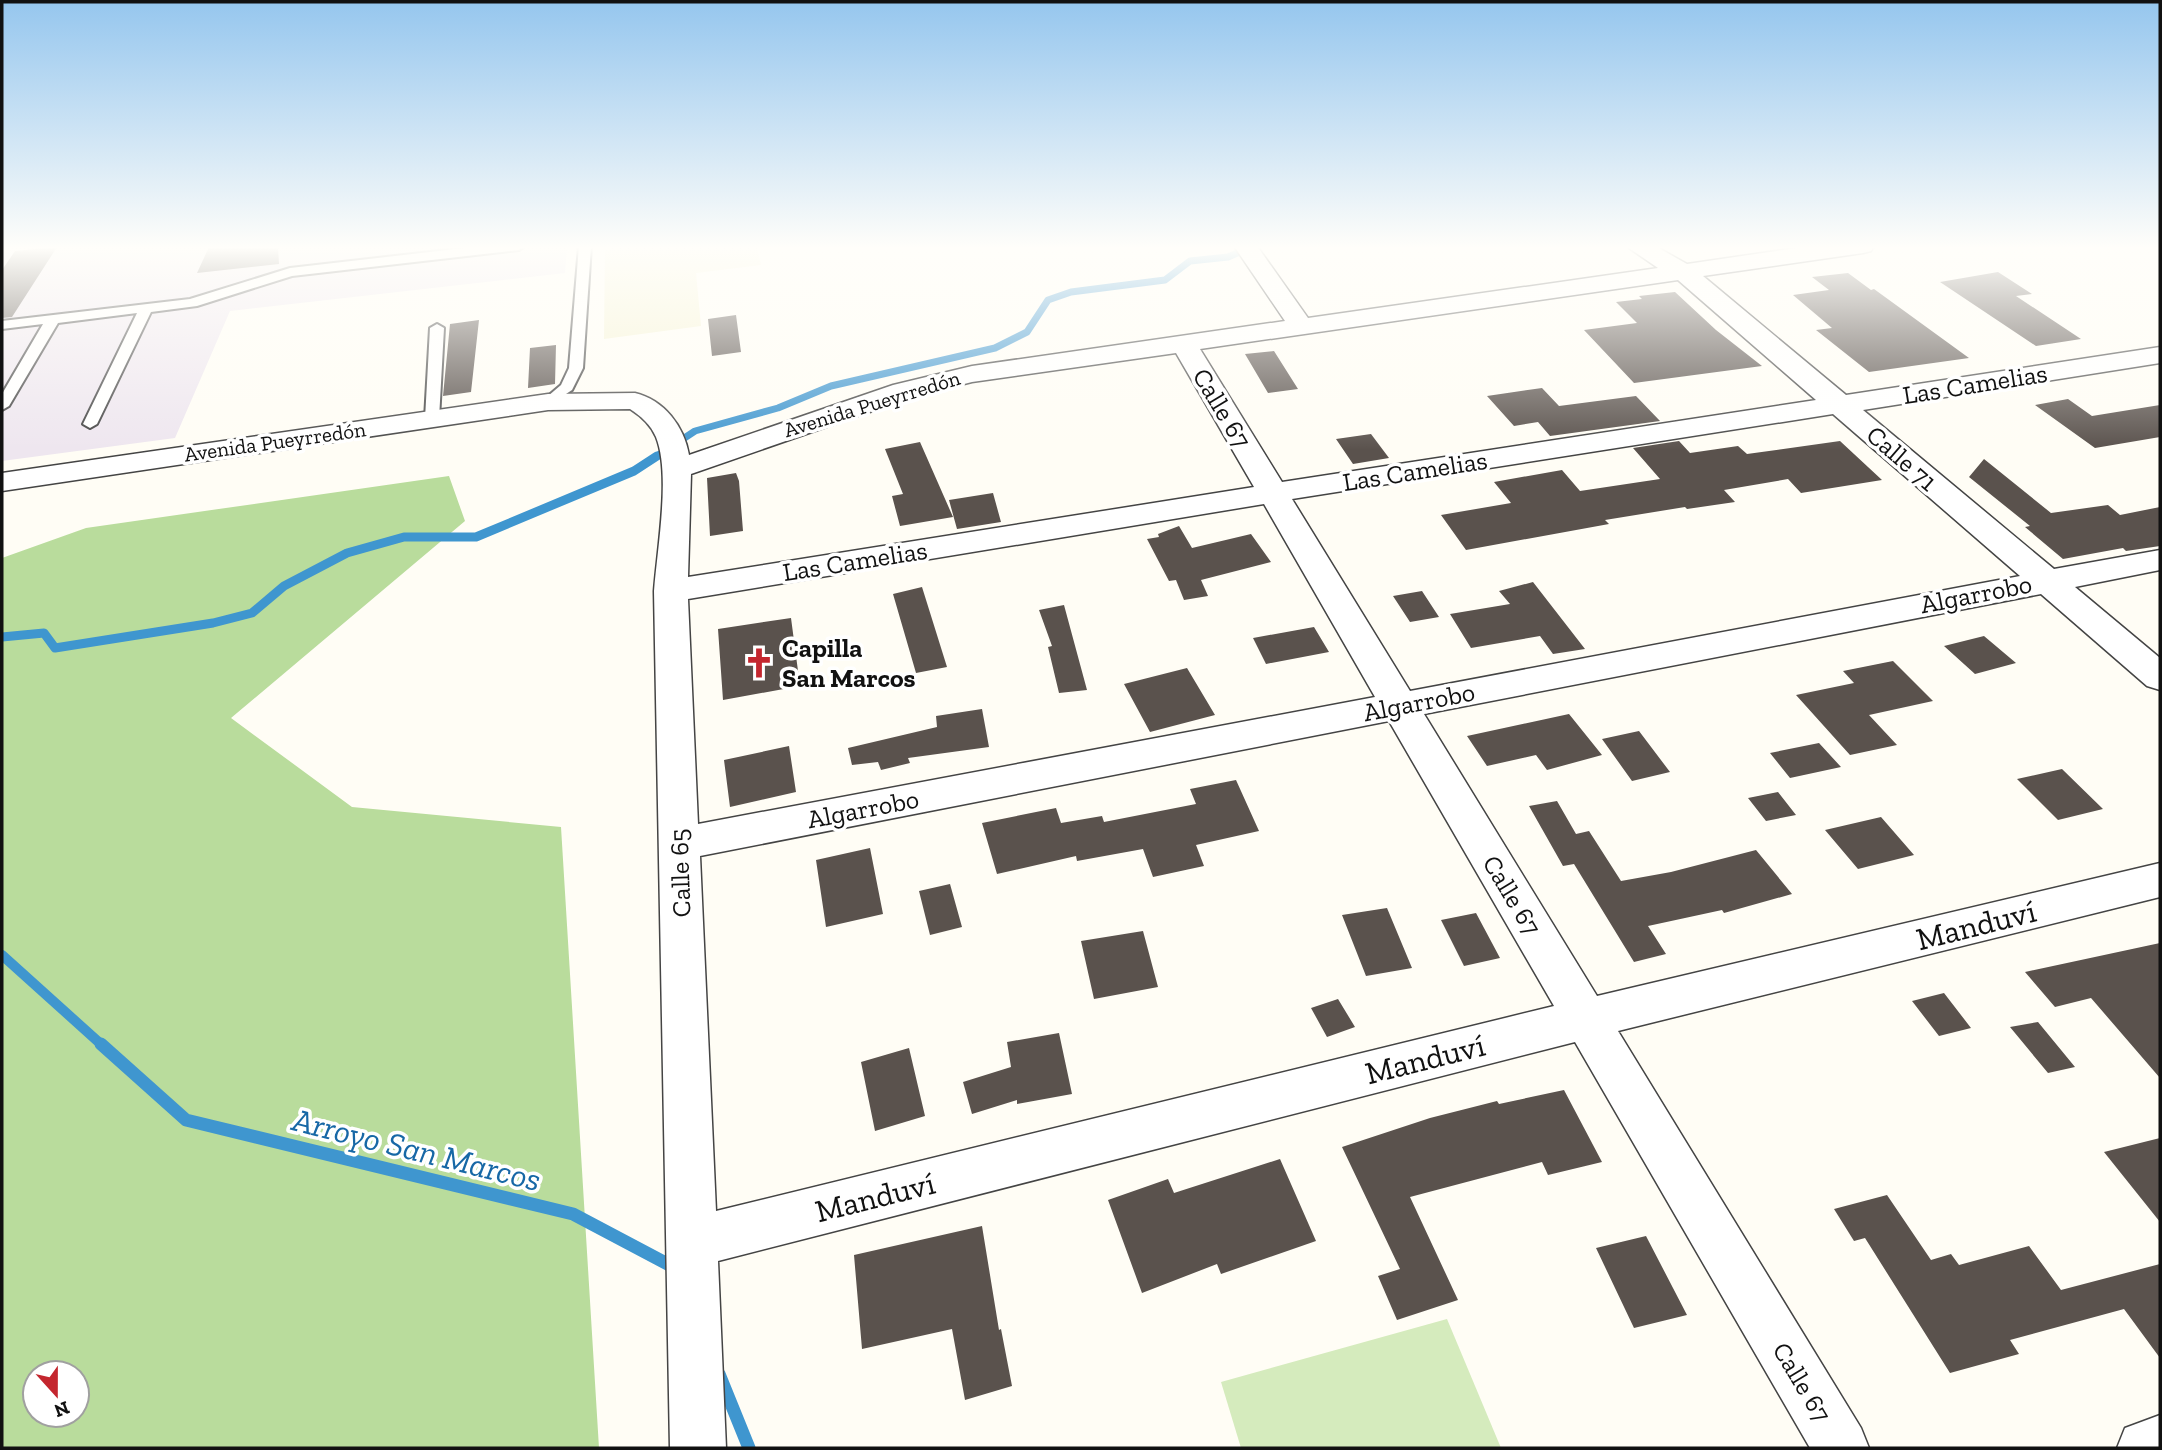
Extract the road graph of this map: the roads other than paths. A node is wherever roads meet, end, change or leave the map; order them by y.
1 (98, 314) edge
2 (143, 314) edge
3 (580, 314) edge
4 (1292, 314) edge
5 (1388, 314) edge
6 (1732, 314) edge
7 (52, 319) junction
8 (2, 325) edge
9 (1301, 326) junction
10 (437, 328) dead end
11 (1183, 342) junction
12 (2160, 355) edge
13 (548, 402) junction
14 (1841, 405) junction
15 (2, 406) edge
16 (432, 419) junction
17 (90, 424) dead end
18 (674, 456) junction
19 (2, 482) edge
20 (1273, 493) junction
21 (2160, 560) edge
22 (2045, 581) junction
23 (671, 591) junction
24 (2160, 677) edge
25 (1399, 706) junction
26 (679, 844) junction
27 (2160, 880) edge
28 (1586, 1019) junction
29 (692, 1242) junction
30 (698, 1428) edge
31 (2160, 1443) edge
32 (1841, 1448) edge
33 (2145, 1448) edge

1 - 7 lane
2 - 17 lane
3 - 13 lane
4 - 9 street
5 - 9 street, Avenida Pueyrredón
6 - 14 street, Calle 71
7 - 8 lane
7 - 15 lane
9 - 11 street, Avenida Pueyrredón
10 - 16 lane
11 - 18 street, Avenida Pueyrredón
11 - 20 street, Calle 67
12 - 14 street, Las Camelias
13 - 16 street, Avenida Pueyrredón
13 - 18 street
14 - 20 street, Las Camelias
14 - 22 street, Calle 71
16 - 19 street, Avenida Pueyrredón
18 - 23 street, Calle 65
20 - 23 street, Las Camelias
20 - 25 street, Calle 67
21 - 22 street, Algarrobo
22 - 24 street, Calle 71
22 - 25 street, Algarrobo
23 - 26 street, Calle 65
25 - 26 street, Algarrobo
25 - 28 street, Calle 67
26 - 29 street, Calle 65
27 - 28 street, Manduví
28 - 29 street, Manduví
28 - 32 street, Calle 67
29 - 30 street, Calle 65
31 - 33 street

